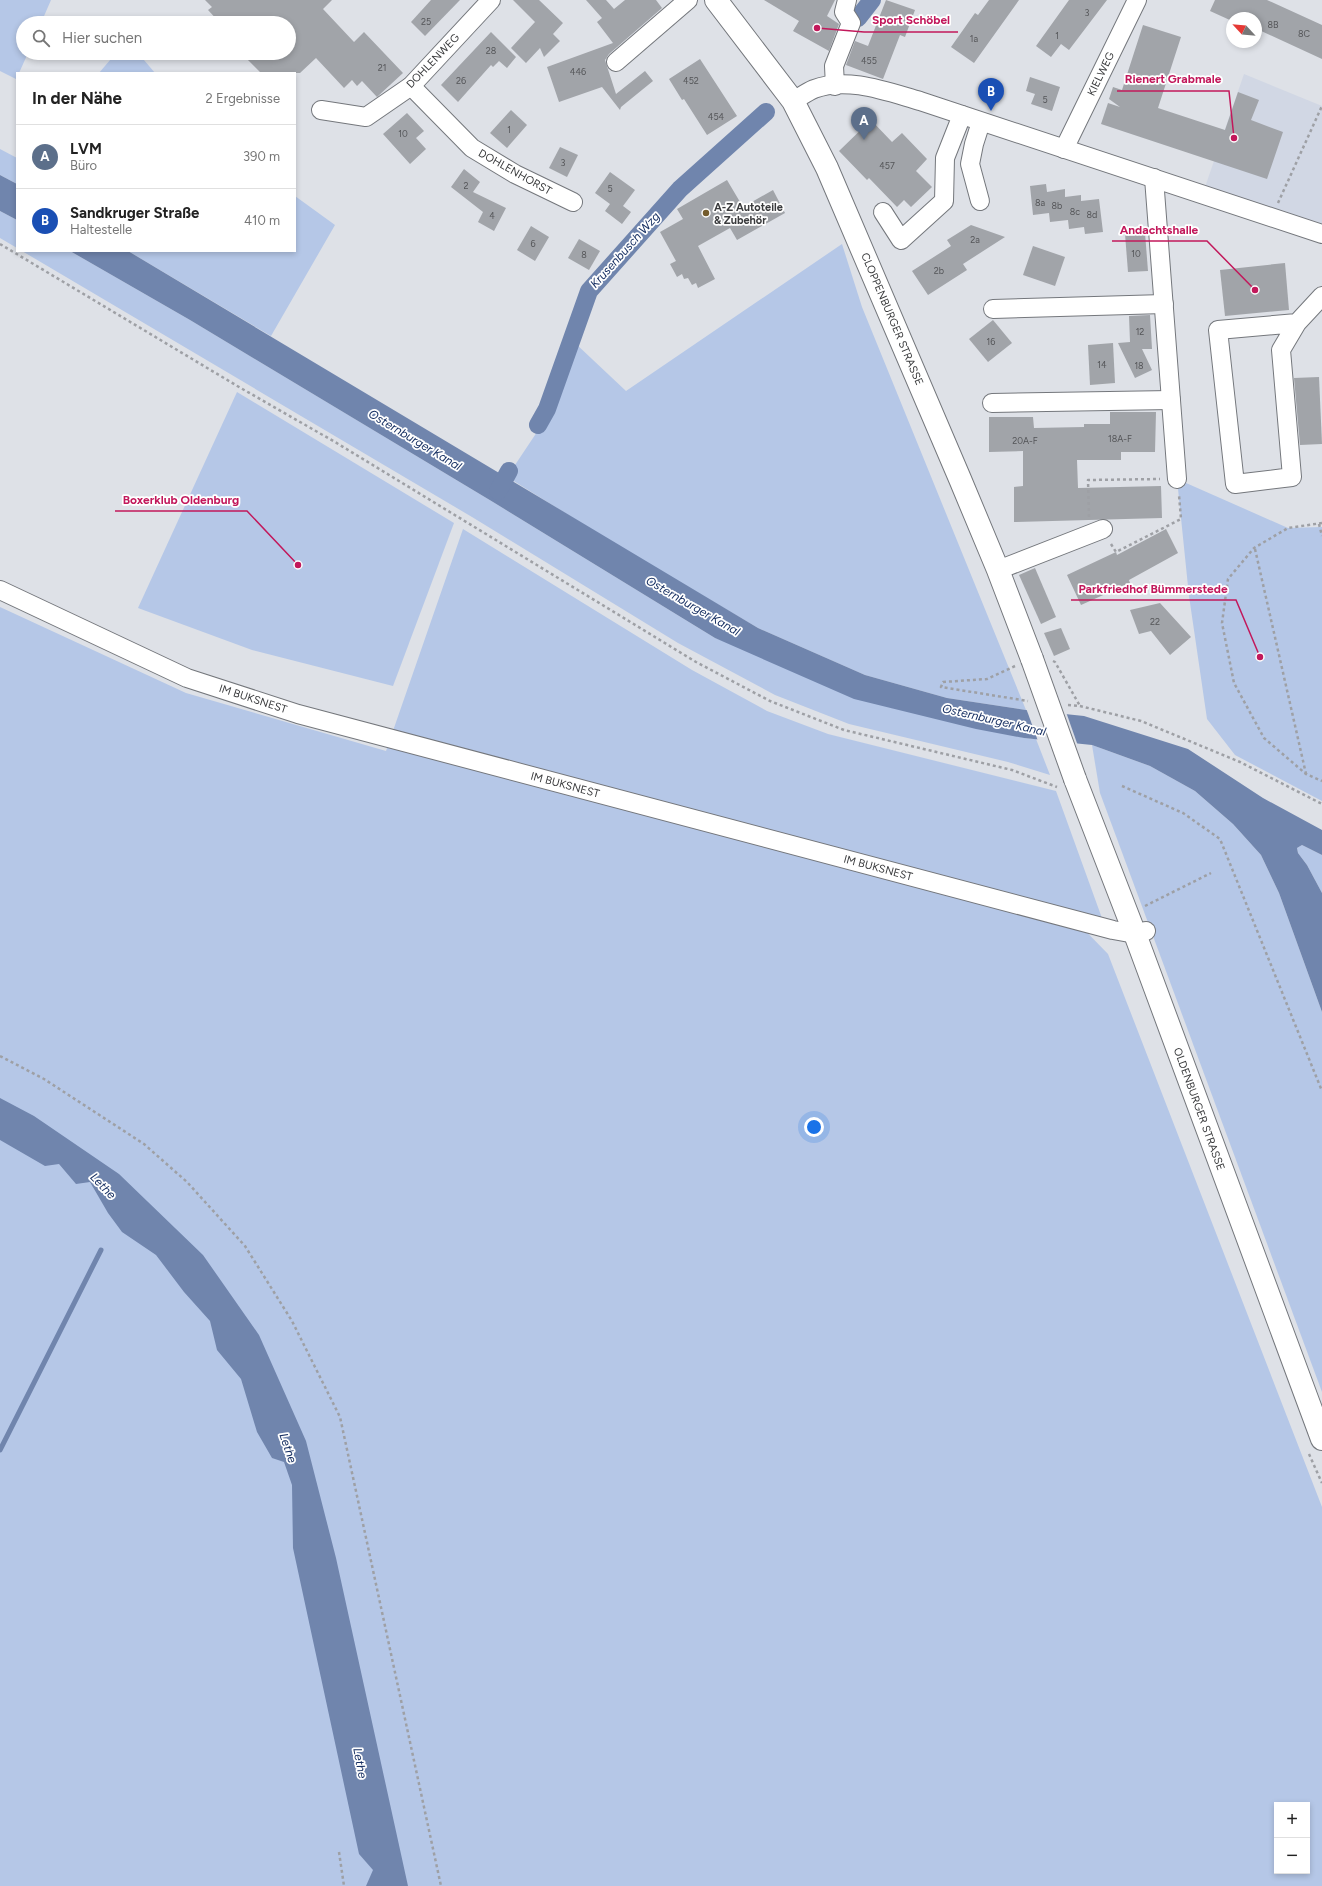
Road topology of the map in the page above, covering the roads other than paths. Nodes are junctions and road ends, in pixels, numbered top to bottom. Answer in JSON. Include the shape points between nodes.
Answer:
{"nodes":[{"id":1,"x":491,"y":0,"type":"edge"},
{"id":2,"x":688,"y":0,"type":"edge"},
{"id":3,"x":716,"y":0,"type":"edge"},
{"id":4,"x":847,"y":0,"type":"edge"},
{"id":5,"x":1137,"y":0,"type":"edge"},
{"id":6,"x":616,"y":62,"type":"dead end"},
{"id":7,"x":411,"y":86,"type":"junction"},
{"id":8,"x":835,"y":86,"type":"junction"},
{"id":9,"x":792,"y":101,"type":"junction"},
{"id":10,"x":321,"y":110,"type":"dead end"},
{"id":11,"x":962,"y":115,"type":"junction"},
{"id":12,"x":981,"y":122,"type":"junction"},
{"id":13,"x":1064,"y":149,"type":"junction"},
{"id":14,"x":1154,"y":178,"type":"junction"},
{"id":15,"x":980,"y":201,"type":"dead end"},
{"id":16,"x":573,"y":202,"type":"dead end"},
{"id":17,"x":883,"y":212,"type":"dead end"},
{"id":18,"x":1322,"y":234,"type":"edge"},
{"id":19,"x":1322,"y":296,"type":"edge"},
{"id":20,"x":1164,"y":304,"type":"junction"},
{"id":21,"x":993,"y":309,"type":"dead end"},
{"id":22,"x":1297,"y":324,"type":"junction"},
{"id":23,"x":1171,"y":400,"type":"junction"},
{"id":24,"x":992,"y":403,"type":"dead end"},
{"id":25,"x":1177,"y":479,"type":"road end"},
{"id":26,"x":1097,"y":532,"type":"road end"},
{"id":27,"x":998,"y":570,"type":"junction"},
{"id":28,"x":0,"y":590,"type":"edge"},
{"id":29,"x":1048,"y":703,"type":"joint"},
{"id":30,"x":1140,"y":932,"type":"junction"},
{"id":31,"x":1322,"y":1439,"type":"edge"}],
"edges":[{"from":1,"to":7,"type":"street","name":"DOHLENWEG"},
{"from":2,"to":6,"type":"street"},
{"from":3,"to":9,"type":"main road","name":"CLOPPENBURGER STRASSE"},
{"from":4,"to":8,"type":"street","via":[[844,12],[852,23],[834,66]]},
{"from":5,"to":13,"type":"street","name":"KIELWEG"},
{"from":7,"to":10,"type":"street","name":"DOHLENWEG","via":[[366,117]]},
{"from":7,"to":16,"type":"street","name":"DOHLENHORST","via":[[472,148],[515,174]]},
{"from":8,"to":9,"type":"street","via":[[814,89]]},
{"from":8,"to":11,"type":"street","via":[[883,90]]},
{"from":9,"to":27,"type":"main road","name":"CLOPPENBURGER STRASSE","via":[[827,168]]},
{"from":11,"to":12,"type":"street"},
{"from":11,"to":17,"type":"street","via":[[945,158],[944,201],[901,240]]},
{"from":12,"to":13,"type":"street"},
{"from":12,"to":15,"type":"street","via":[[970,164]]},
{"from":13,"to":14,"type":"street"},
{"from":14,"to":18,"type":"street"},
{"from":14,"to":20,"type":"street"},
{"from":19,"to":22,"type":"street"},
{"from":20,"to":21,"type":"street"},
{"from":20,"to":23,"type":"street"},
{"from":22,"to":22,"type":"street","via":[[1281,350],[1292,477],[1235,484],[1218,330]]},
{"from":23,"to":24,"type":"street"},
{"from":23,"to":25,"type":"street"},
{"from":26,"to":27,"type":"street"},
{"from":27,"to":29,"type":"main road","name":"CLOPPENBURGER STRASSE","bridge":true,"via":[[1023,662]]},
{"from":28,"to":30,"type":"street","name":"IM BUKSNEST","via":[[187,678],[298,714],[1113,930]]},
{"from":29,"to":30,"type":"main road","name":"OLDENBURGER STRASSE","bridge":true,"via":[[1068,784]]},
{"from":30,"to":31,"type":"main road","name":"OLDENBURGER STRASSE"}]}
